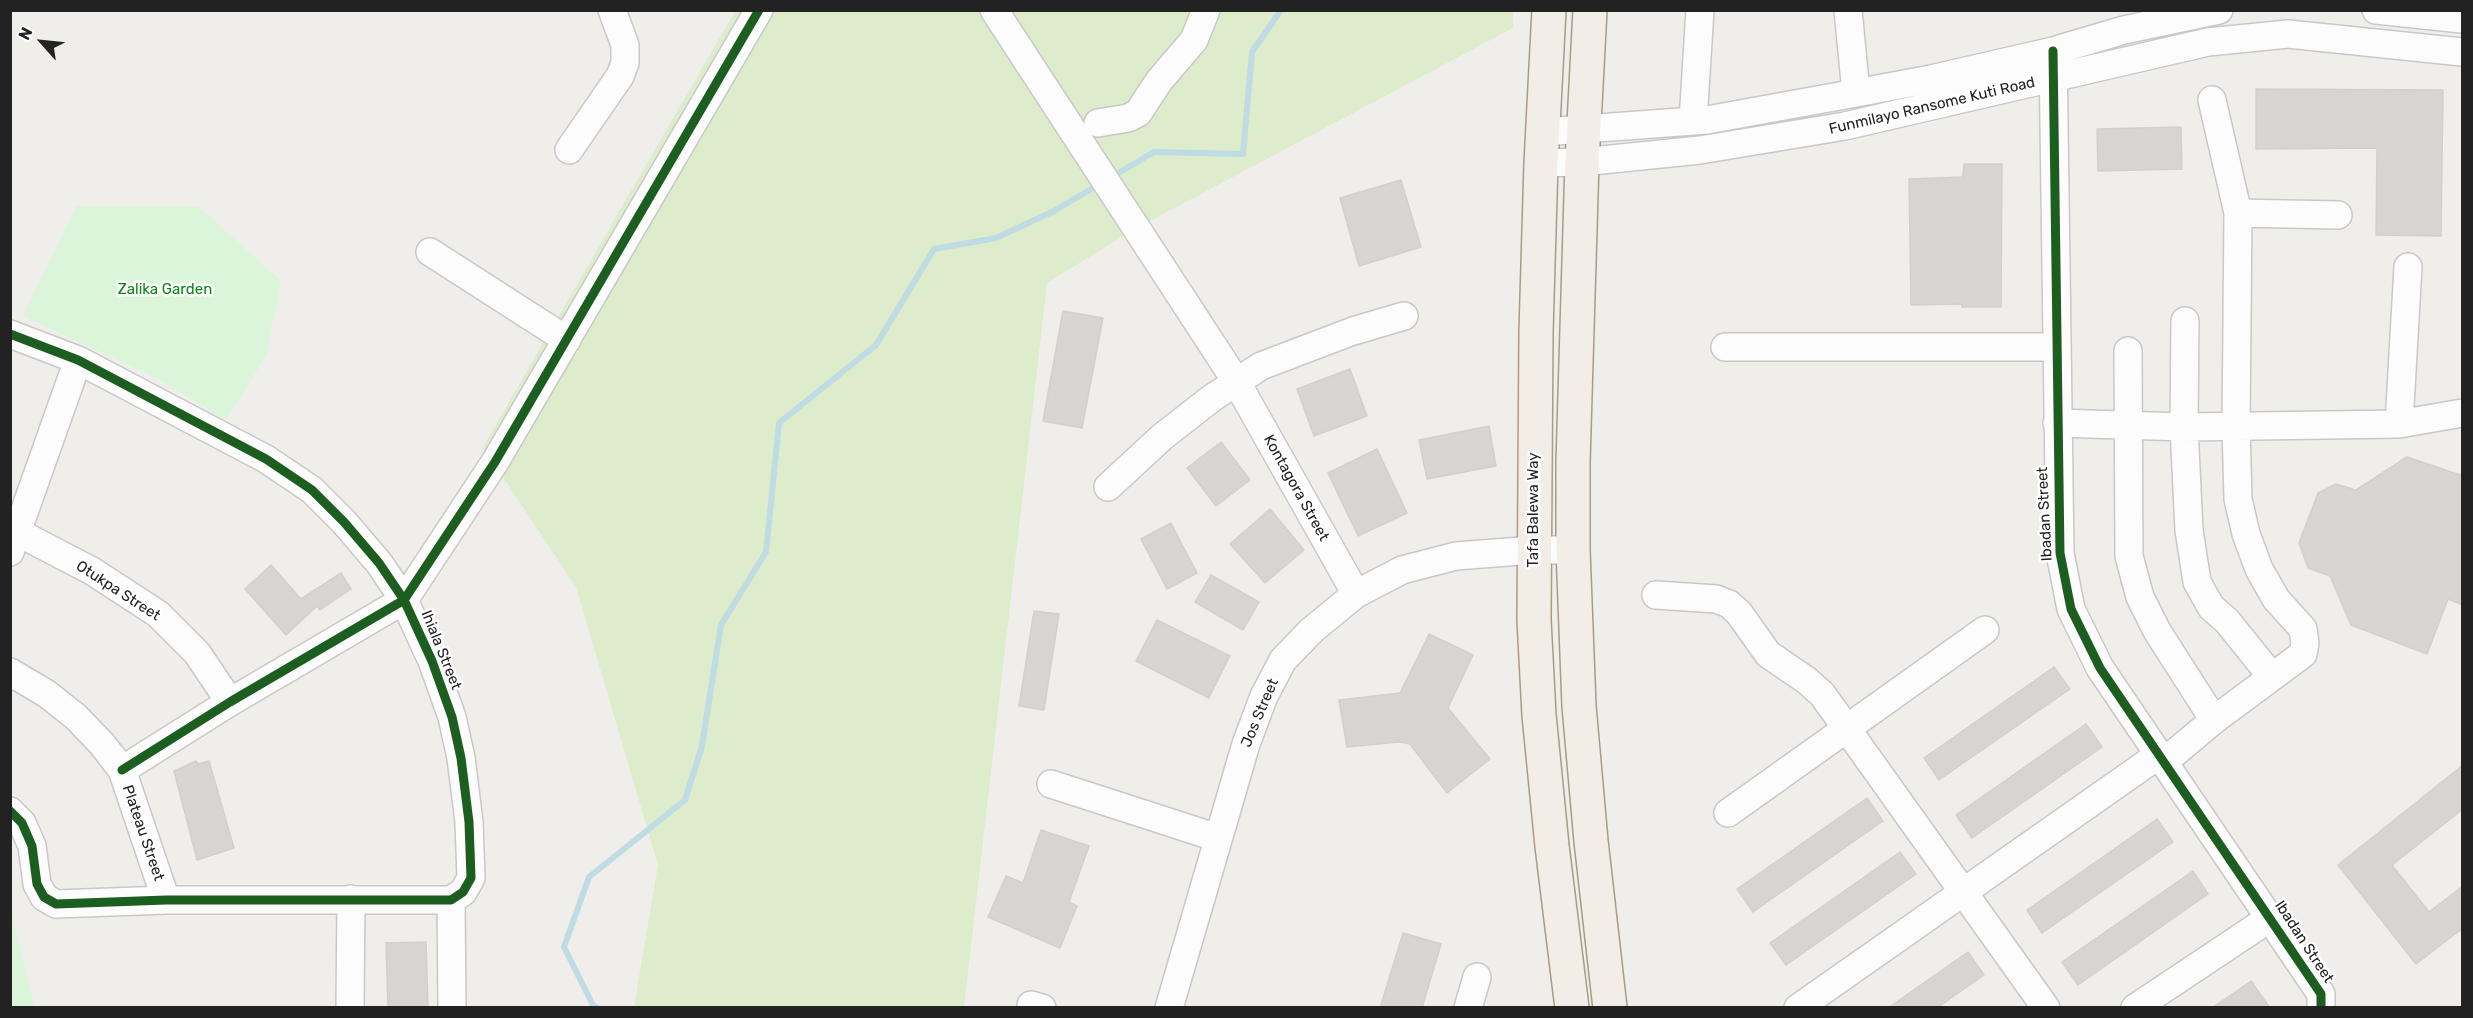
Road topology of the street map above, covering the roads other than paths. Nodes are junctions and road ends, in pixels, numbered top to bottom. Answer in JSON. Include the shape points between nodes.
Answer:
{"nodes":[{"id":1,"x":612,"y":10,"type":"edge"},
{"id":2,"x":759,"y":10,"type":"edge"},
{"id":3,"x":994,"y":10,"type":"edge"},
{"id":4,"x":1206,"y":10,"type":"edge"},
{"id":5,"x":1549,"y":10,"type":"edge"},
{"id":6,"x":1590,"y":10,"type":"edge"},
{"id":7,"x":1700,"y":10,"type":"edge"},
{"id":8,"x":1848,"y":10,"type":"edge"},
{"id":9,"x":2219,"y":10,"type":"edge"},
{"id":10,"x":2376,"y":10,"type":"edge"},
{"id":11,"x":2463,"y":20,"type":"edge"},
{"id":12,"x":2053,"y":51,"type":"junction"},
{"id":13,"x":2463,"y":52,"type":"edge"},
{"id":14,"x":2052,"y":78,"type":"junction"},
{"id":15,"x":1856,"y":93,"type":"junction"},
{"id":16,"x":2212,"y":100,"type":"dead end"},
{"id":17,"x":1693,"y":121,"type":"junction"},
{"id":18,"x":1098,"y":123,"type":"dead end"},
{"id":19,"x":1583,"y":146,"type":"junction"},
{"id":20,"x":1542,"y":148,"type":"junction"},
{"id":21,"x":569,"y":150,"type":"dead end"},
{"id":22,"x":2238,"y":213,"type":"junction"},
{"id":23,"x":2338,"y":215,"type":"dead end"},
{"id":24,"x":430,"y":252,"type":"dead end"},
{"id":25,"x":2408,"y":267,"type":"dead end"},
{"id":26,"x":1404,"y":316,"type":"dead end"},
{"id":27,"x":2185,"y":321,"type":"dead end"},
{"id":28,"x":10,"y":334,"type":"edge"},
{"id":29,"x":567,"y":340,"type":"junction"},
{"id":30,"x":1725,"y":347,"type":"dead end"},
{"id":31,"x":2056,"y":347,"type":"junction"},
{"id":32,"x":2128,"y":351,"type":"dead end"},
{"id":33,"x":78,"y":360,"type":"junction"},
{"id":34,"x":1236,"y":381,"type":"junction"},
{"id":35,"x":2463,"y":413,"type":"edge"},
{"id":36,"x":2057,"y":423,"type":"junction"},
{"id":37,"x":2399,"y":424,"type":"junction"},
{"id":38,"x":2127,"y":426,"type":"junction"},
{"id":39,"x":2184,"y":428,"type":"junction"},
{"id":40,"x":2236,"y":428,"type":"junction"},
{"id":41,"x":1108,"y":487,"type":"dead end"},
{"id":42,"x":13,"y":539,"type":"edge"},
{"id":43,"x":1534,"y":550,"type":"junction"},
{"id":44,"x":1573,"y":550,"type":"junction"},
{"id":45,"x":1356,"y":594,"type":"junction"},
{"id":46,"x":1656,"y":595,"type":"dead end"},
{"id":47,"x":404,"y":600,"type":"junction"},
{"id":48,"x":1985,"y":630,"type":"dead end"},
{"id":49,"x":10,"y":672,"type":"edge"},
{"id":50,"x":2272,"y":677,"type":"junction"},
{"id":51,"x":231,"y":702,"type":"junction"},
{"id":52,"x":2214,"y":720,"type":"junction"},
{"id":53,"x":1847,"y":728,"type":"junction"},
{"id":54,"x":2162,"y":758,"type":"junction"},
{"id":55,"x":122,"y":770,"type":"junction"},
{"id":56,"x":1051,"y":784,"type":"dead end"},
{"id":57,"x":10,"y":812,"type":"edge"},
{"id":58,"x":1728,"y":813,"type":"dead end"},
{"id":59,"x":1218,"y":838,"type":"junction"},
{"id":60,"x":1963,"y":890,"type":"junction"},
{"id":61,"x":351,"y":899,"type":"junction"},
{"id":62,"x":165,"y":900,"type":"junction"},
{"id":63,"x":451,"y":900,"type":"junction"},
{"id":64,"x":2270,"y":918,"type":"junction"},
{"id":65,"x":1477,"y":977,"type":"dead end"},
{"id":66,"x":350,"y":1008,"type":"edge"},
{"id":67,"x":452,"y":1008,"type":"edge"},
{"id":68,"x":1169,"y":1008,"type":"edge"},
{"id":69,"x":1468,"y":1008,"type":"edge"},
{"id":70,"x":1572,"y":1008,"type":"edge"},
{"id":71,"x":1610,"y":1008,"type":"edge"},
{"id":72,"x":1798,"y":1008,"type":"edge"},
{"id":73,"x":2046,"y":1008,"type":"edge"},
{"id":74,"x":2135,"y":1008,"type":"edge"},
{"id":75,"x":2322,"y":1008,"type":"edge"}],
"edges":[{"from":1,"to":21,"type":"street","via":[[625,45],[625,63]]},
{"from":2,"to":29,"type":"street"},
{"from":3,"to":34,"type":"street","name":"Kontagora Street"},
{"from":4,"to":18,"type":"street","via":[[1194,40],[1138,113]]},
{"from":5,"to":20,"type":"main road","name":"Tafa Balewa Way"},
{"from":6,"to":19,"type":"main road"},
{"from":7,"to":17,"type":"street"},
{"from":8,"to":15,"type":"street"},
{"from":9,"to":12,"type":"street","name":"Funmilayo Ransome Kuti Road","via":[[2124,30]]},
{"from":10,"to":11,"type":"street"},
{"from":12,"to":14,"type":"street","name":"Ibadan Street"},
{"from":12,"to":15,"type":"street","name":"Funmilayo Ransome Kuti Road"},
{"from":13,"to":14,"type":"street","name":"Funmilayo Ransome Kuti Road","via":[[2288,34],[2208,42]]},
{"from":14,"to":19,"type":"street","name":"Funmilayo Ransome Kuti Road","via":[[1845,126],[1700,150]]},
{"from":14,"to":31,"type":"street","name":"Ibadan Street"},
{"from":15,"to":17,"type":"street","name":"Funmilayo Ransome Kuti Road"},
{"from":16,"to":22,"type":"street"},
{"from":17,"to":19,"type":"street","name":"Funmilayo Ransome Kuti Road"},
{"from":19,"to":20,"type":"street","name":"Funmilayo Ransome Kuti Road"},
{"from":19,"to":44,"type":"main road"},
{"from":20,"to":43,"type":"main road","name":"Tafa Balewa Way"},
{"from":22,"to":23,"type":"street"},
{"from":22,"to":40,"type":"street"},
{"from":24,"to":29,"type":"street"},
{"from":25,"to":37,"type":"street"},
{"from":26,"to":34,"type":"street","via":[[1293,353]]},
{"from":27,"to":39,"type":"street"},
{"from":28,"to":33,"type":"street","name":"Ihiala Street"},
{"from":29,"to":47,"type":"street","via":[[495,462]]},
{"from":30,"to":31,"type":"street"},
{"from":31,"to":36,"type":"street","name":"Ibadan Street"},
{"from":32,"to":38,"type":"street"},
{"from":33,"to":42,"type":"street"},
{"from":33,"to":47,"type":"street","name":"Ihiala Street","via":[[266,459],[312,490],[379,563]]},
{"from":34,"to":41,"type":"street","via":[[1161,437]]},
{"from":34,"to":45,"type":"street","name":"Kontagora Street"},
{"from":35,"to":37,"type":"street"},
{"from":36,"to":38,"type":"street"},
{"from":36,"to":54,"type":"street","name":"Ibadan Street","via":[[2060,553],[2071,609],[2100,668]]},
{"from":37,"to":40,"type":"street"},
{"from":38,"to":39,"type":"street"},
{"from":38,"to":52,"type":"street","via":[[2129,556],[2140,597]]},
{"from":39,"to":40,"type":"street"},
{"from":39,"to":50,"type":"street","via":[[2189,531],[2197,582],[2211,607]]},
{"from":40,"to":50,"type":"street","via":[[2238,499],[2246,534],[2259,569],[2276,599],[2302,629],[2305,643],[2303,654]]},
{"from":42,"to":51,"type":"street","name":"Otukpa Street","via":[[92,571],[158,615],[197,653]]},
{"from":43,"to":44,"type":"street","name":"Jos Street"},
{"from":43,"to":45,"type":"street","name":"Jos Street","via":[[1456,556],[1402,570]]},
{"from":43,"to":70,"type":"main road","name":"Tafa Balewa Way","via":[[1539,715]]},
{"from":44,"to":71,"type":"main road","via":[[1579,706]]},
{"from":45,"to":59,"type":"street","name":"Jos Street","via":[[1283,660],[1246,744]]},
{"from":46,"to":53,"type":"street","via":[[1716,599],[1730,604],[1768,654],[1822,694]]},
{"from":47,"to":51,"type":"street"},
{"from":47,"to":63,"type":"street","name":"Ihiala Street","via":[[432,661],[452,717],[461,758],[471,878],[463,892]]},
{"from":48,"to":53,"type":"street"},
{"from":49,"to":55,"type":"street","name":"Plateau Street","via":[[76,717]]},
{"from":50,"to":52,"type":"street"},
{"from":51,"to":55,"type":"street"},
{"from":52,"to":54,"type":"street"},
{"from":53,"to":58,"type":"street"},
{"from":53,"to":60,"type":"street"},
{"from":54,"to":60,"type":"street"},
{"from":54,"to":64,"type":"street","name":"Ibadan Street"},
{"from":55,"to":62,"type":"street","name":"Plateau Street"},
{"from":56,"to":59,"type":"street"},
{"from":57,"to":62,"type":"street","via":[[22,823],[32,846],[37,884],[44,897],[56,904]]},
{"from":59,"to":68,"type":"street","name":"Jos Street"},
{"from":60,"to":72,"type":"street"},
{"from":60,"to":73,"type":"street"},
{"from":61,"to":62,"type":"street"},
{"from":61,"to":63,"type":"street"},
{"from":61,"to":66,"type":"street"},
{"from":63,"to":67,"type":"street"},
{"from":64,"to":74,"type":"street"},
{"from":64,"to":75,"type":"street","name":"Ibadan Street","via":[[2321,994]]},
{"from":65,"to":69,"type":"street"}]}
